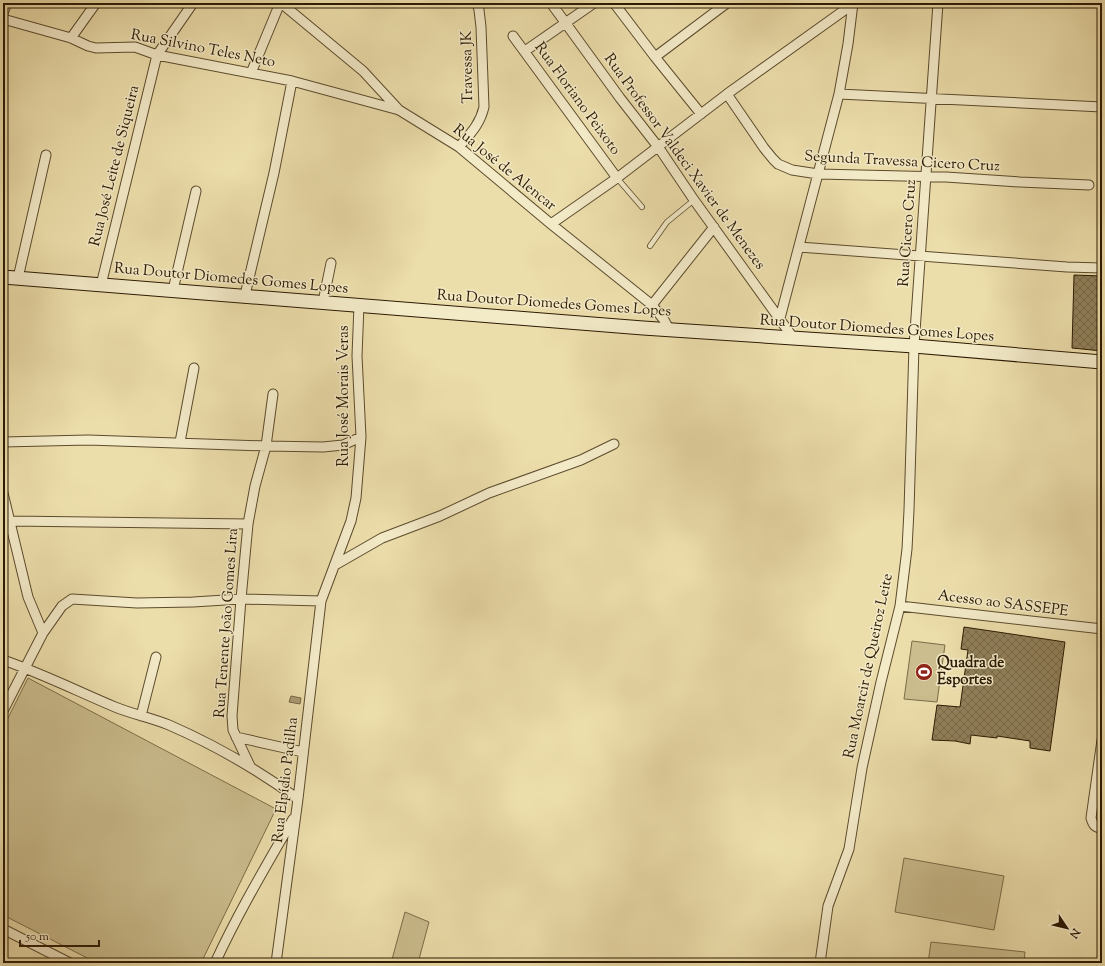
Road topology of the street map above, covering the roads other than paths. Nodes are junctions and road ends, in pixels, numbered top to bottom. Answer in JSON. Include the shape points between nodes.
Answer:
{"nodes":[{"id":1,"x":7,"y":3,"type":"edge"},
{"id":2,"x":96,"y":3,"type":"edge"},
{"id":3,"x":193,"y":3,"type":"edge"},
{"id":4,"x":281,"y":3,"type":"edge"},
{"id":5,"x":477,"y":3,"type":"edge"},
{"id":6,"x":551,"y":3,"type":"edge"},
{"id":7,"x":594,"y":3,"type":"edge"},
{"id":8,"x":614,"y":3,"type":"edge"},
{"id":9,"x":728,"y":3,"type":"edge"},
{"id":10,"x":938,"y":3,"type":"edge"},
{"id":11,"x":853,"y":4,"type":"edge"},
{"id":12,"x":3,"y":13,"type":"edge"},
{"id":13,"x":3,"y":18,"type":"edge"},
{"id":14,"x":566,"y":23,"type":"junction"},
{"id":15,"x":513,"y":36,"type":"dead end"},
{"id":16,"x":71,"y":38,"type":"junction"},
{"id":17,"x":525,"y":51,"type":"junction"},
{"id":18,"x":157,"y":54,"type":"junction"},
{"id":19,"x":655,"y":57,"type":"junction"},
{"id":20,"x":251,"y":73,"type":"junction"},
{"id":21,"x":292,"y":81,"type":"junction"},
{"id":22,"x":727,"y":94,"type":"junction"},
{"id":23,"x":839,"y":94,"type":"junction"},
{"id":24,"x":931,"y":98,"type":"junction"},
{"id":25,"x":1102,"y":106,"type":"edge"},
{"id":26,"x":399,"y":110,"type":"junction"},
{"id":27,"x":701,"y":114,"type":"junction"},
{"id":28,"x":459,"y":147,"type":"junction"},
{"id":29,"x":659,"y":148,"type":"junction"},
{"id":30,"x":46,"y":155,"type":"dead end"},
{"id":31,"x":818,"y":174,"type":"junction"},
{"id":32,"x":926,"y":177,"type":"junction"},
{"id":33,"x":617,"y":178,"type":"junction"},
{"id":34,"x":1089,"y":184,"type":"dead end"},
{"id":35,"x":196,"y":191,"type":"dead end"},
{"id":36,"x":694,"y":200,"type":"junction"},
{"id":37,"x":642,"y":207,"type":"dead end"},
{"id":38,"x":551,"y":224,"type":"junction"},
{"id":39,"x":714,"y":228,"type":"junction"},
{"id":40,"x":650,"y":246,"type":"dead end"},
{"id":41,"x":799,"y":247,"type":"junction"},
{"id":42,"x":920,"y":256,"type":"junction"},
{"id":43,"x":331,"y":263,"type":"dead end"},
{"id":44,"x":1102,"y":268,"type":"edge"},
{"id":45,"x":3,"y":277,"type":"edge"},
{"id":46,"x":18,"y":278,"type":"junction"},
{"id":47,"x":101,"y":285,"type":"junction"},
{"id":48,"x":173,"y":290,"type":"junction"},
{"id":49,"x":245,"y":295,"type":"junction"},
{"id":50,"x":323,"y":302,"type":"junction"},
{"id":51,"x":359,"y":305,"type":"junction"},
{"id":52,"x":652,"y":305,"type":"junction"},
{"id":53,"x":780,"y":318,"type":"junction"},
{"id":54,"x":669,"y":329,"type":"junction"},
{"id":55,"x":794,"y":339,"type":"junction"},
{"id":56,"x":914,"y":346,"type":"junction"},
{"id":57,"x":1102,"y":362,"type":"edge"},
{"id":58,"x":194,"y":368,"type":"dead end"},
{"id":59,"x":273,"y":394,"type":"dead end"},
{"id":60,"x":361,"y":437,"type":"junction"},
{"id":61,"x":3,"y":442,"type":"edge"},
{"id":62,"x":180,"y":442,"type":"junction"},
{"id":63,"x":614,"y":444,"type":"dead end"},
{"id":64,"x":266,"y":446,"type":"junction"},
{"id":65,"x":3,"y":493,"type":"edge"},
{"id":66,"x":10,"y":521,"type":"junction"},
{"id":67,"x":248,"y":524,"type":"junction"},
{"id":68,"x":335,"y":564,"type":"junction"},
{"id":69,"x":241,"y":599,"type":"junction"},
{"id":70,"x":321,"y":601,"type":"junction"},
{"id":71,"x":900,"y":606,"type":"junction"},
{"id":72,"x":1102,"y":629,"type":"edge"},
{"id":73,"x":43,"y":633,"type":"junction"},
{"id":74,"x":156,"y":657,"type":"dead end"},
{"id":75,"x":3,"y":660,"type":"edge"},
{"id":76,"x":25,"y":667,"type":"junction"},
{"id":77,"x":3,"y":711,"type":"edge"},
{"id":78,"x":141,"y":716,"type":"junction"},
{"id":79,"x":236,"y":737,"type":"junction"},
{"id":80,"x":1102,"y":740,"type":"edge"},
{"id":81,"x":304,"y":752,"type":"junction"},
{"id":82,"x":250,"y":766,"type":"junction"},
{"id":83,"x":298,"y":799,"type":"junction"},
{"id":84,"x":296,"y":814,"type":"junction"},
{"id":85,"x":1099,"y":828,"type":"edge"},
{"id":86,"x":3,"y":929,"type":"edge"},
{"id":87,"x":70,"y":963,"type":"edge"},
{"id":88,"x":215,"y":963,"type":"edge"},
{"id":89,"x":276,"y":963,"type":"edge"},
{"id":90,"x":820,"y":963,"type":"edge"}],
"edges":[{"from":1,"to":12,"type":"street"},
{"from":2,"to":16,"type":"street"},
{"from":3,"to":18,"type":"street"},
{"from":4,"to":20,"type":"street"},
{"from":4,"to":26,"type":"street","name":"Rua José de Alencar","via":[[363,71]]},
{"from":5,"to":28,"type":"street","name":"Travessa JK","via":[[481,27],[484,107],[482,118]]},
{"from":6,"to":14,"type":"street","name":"Rua Professor Valdeci Xavier de Menezes"},
{"from":7,"to":14,"type":"street"},
{"from":8,"to":19,"type":"street"},
{"from":9,"to":19,"type":"street"},
{"from":10,"to":24,"type":"street","name":"Rua Cicero Cruz"},
{"from":11,"to":22,"type":"street"},
{"from":11,"to":23,"type":"street"},
{"from":13,"to":16,"type":"street","name":"Rua Silvino Teles Neto"},
{"from":14,"to":17,"type":"street"},
{"from":14,"to":29,"type":"street","name":"Rua Professor Valdeci Xavier de Menezes"},
{"from":15,"to":17,"type":"street","name":"Rua Floriano Peixoto"},
{"from":16,"to":18,"type":"street","name":"Rua Silvino Teles Neto","via":[[96,48],[135,47]]},
{"from":17,"to":33,"type":"street","name":"Rua Floriano Peixoto"},
{"from":18,"to":20,"type":"street","name":"Rua Silvino Teles Neto"},
{"from":18,"to":47,"type":"street","name":"Rua José Leite de Siqueira"},
{"from":19,"to":27,"type":"street"},
{"from":20,"to":21,"type":"street","name":"Rua Silvino Teles Neto"},
{"from":21,"to":26,"type":"street","name":"Rua Silvino Teles Neto"},
{"from":21,"to":49,"type":"street","via":[[274,173]]},
{"from":22,"to":27,"type":"street"},
{"from":22,"to":31,"type":"street","name":"Segunda Travessa Cicero Cruz","via":[[772,159],[792,170]]},
{"from":23,"to":24,"type":"street"},
{"from":23,"to":31,"type":"street"},
{"from":24,"to":25,"type":"street"},
{"from":24,"to":32,"type":"street","name":"Rua Cicero Cruz"},
{"from":26,"to":28,"type":"street","name":"Rua José de Alencar"},
{"from":27,"to":29,"type":"street"},
{"from":28,"to":38,"type":"street","name":"Rua José de Alencar"},
{"from":29,"to":33,"type":"street"},
{"from":29,"to":36,"type":"street","name":"Rua Professor Valdeci Xavier de Menezes"},
{"from":30,"to":46,"type":"street"},
{"from":31,"to":32,"type":"street","name":"Segunda Travessa Cicero Cruz"},
{"from":31,"to":41,"type":"street"},
{"from":32,"to":34,"type":"street","name":"Segunda Travessa Cicero Cruz"},
{"from":32,"to":42,"type":"street","name":"Rua Cicero Cruz"},
{"from":33,"to":37,"type":"lane"},
{"from":33,"to":38,"type":"street"},
{"from":35,"to":48,"type":"street"},
{"from":36,"to":39,"type":"street","name":"Rua Professor Valdeci Xavier de Menezes"},
{"from":36,"to":40,"type":"lane","via":[[667,222]]},
{"from":38,"to":52,"type":"street","name":"Rua José de Alencar"},
{"from":39,"to":52,"type":"street"},
{"from":39,"to":53,"type":"street","name":"Rua Professor Valdeci Xavier de Menezes"},
{"from":41,"to":42,"type":"street"},
{"from":41,"to":53,"type":"street"},
{"from":42,"to":44,"type":"street"},
{"from":42,"to":56,"type":"street","name":"Rua Cicero Cruz"},
{"from":43,"to":50,"type":"street"},
{"from":45,"to":46,"type":"street","name":"Rua Doutor Diomedes Gomes Lopes"},
{"from":46,"to":47,"type":"street","name":"Rua Doutor Diomedes Gomes Lopes"},
{"from":47,"to":48,"type":"street","name":"Rua Doutor Diomedes Gomes Lopes"},
{"from":48,"to":49,"type":"street","name":"Rua Doutor Diomedes Gomes Lopes"},
{"from":49,"to":50,"type":"street","name":"Rua Doutor Diomedes Gomes Lopes"},
{"from":50,"to":51,"type":"street","name":"Rua Doutor Diomedes Gomes Lopes"},
{"from":51,"to":54,"type":"street","name":"Rua Doutor Diomedes Gomes Lopes"},
{"from":51,"to":60,"type":"street","name":"Rua José Morais Veras","via":[[357,356]]},
{"from":52,"to":54,"type":"street","name":"Rua José de Alencar"},
{"from":53,"to":55,"type":"street","name":"Rua Professor Valdeci Xavier de Menezes"},
{"from":54,"to":55,"type":"street","name":"Rua Doutor Diomedes Gomes Lopes"},
{"from":55,"to":56,"type":"street","name":"Rua Doutor Diomedes Gomes Lopes"},
{"from":56,"to":57,"type":"street","name":"Rua Doutor Diomedes Gomes Lopes"},
{"from":56,"to":71,"type":"street","name":"Rua Moarcir de Queiroz Leite","via":[[907,549]]},
{"from":58,"to":62,"type":"street"},
{"from":59,"to":64,"type":"street","name":"Rua Tenente João Gomes Lira"},
{"from":60,"to":64,"type":"street","via":[[334,446]]},
{"from":60,"to":68,"type":"street","name":"Rua José Morais Veras","via":[[356,498],[351,521]]},
{"from":61,"to":62,"type":"street"},
{"from":62,"to":64,"type":"street"},
{"from":63,"to":68,"type":"street","via":[[581,460],[489,493],[440,516],[382,538]]},
{"from":64,"to":67,"type":"street","name":"Rua Tenente João Gomes Lira"},
{"from":65,"to":66,"type":"street"},
{"from":66,"to":67,"type":"street"},
{"from":66,"to":73,"type":"street","via":[[28,597]]},
{"from":67,"to":69,"type":"street","name":"Rua Tenente João Gomes Lira"},
{"from":68,"to":70,"type":"street","name":"Rua José Morais Veras"},
{"from":69,"to":70,"type":"street"},
{"from":69,"to":73,"type":"street","via":[[137,603],[72,599],[62,606]]},
{"from":69,"to":79,"type":"street","name":"Rua Tenente João Gomes Lira","via":[[232,716]]},
{"from":70,"to":81,"type":"street","name":"Rua Elpídio Padilha"},
{"from":71,"to":72,"type":"street","name":"Acesso ao SASSEPE"},
{"from":71,"to":90,"type":"street","name":"Rua Moarcir de Queiroz Leite","via":[[862,768],[849,849],[828,906]]},
{"from":73,"to":76,"type":"street"},
{"from":74,"to":78,"type":"street"},
{"from":75,"to":76,"type":"street"},
{"from":76,"to":77,"type":"street"},
{"from":76,"to":78,"type":"street","via":[[102,702]]},
{"from":78,"to":82,"type":"street","via":[[195,737]]},
{"from":79,"to":81,"type":"street"},
{"from":79,"to":82,"type":"street","name":"Rua Tenente João Gomes Lira"},
{"from":80,"to":85,"type":"street","via":[[1092,818],[1092,823]]},
{"from":81,"to":83,"type":"street","name":"Rua Elpídio Padilha"},
{"from":82,"to":83,"type":"street","name":"Rua Tenente João Gomes Lira"},
{"from":83,"to":84,"type":"street","name":"Rua Elpídio Padilha"},
{"from":84,"to":88,"type":"street","via":[[261,874]]},
{"from":84,"to":89,"type":"street","name":"Rua Elpídio Padilha"},
{"from":86,"to":87,"type":"street"}]}
